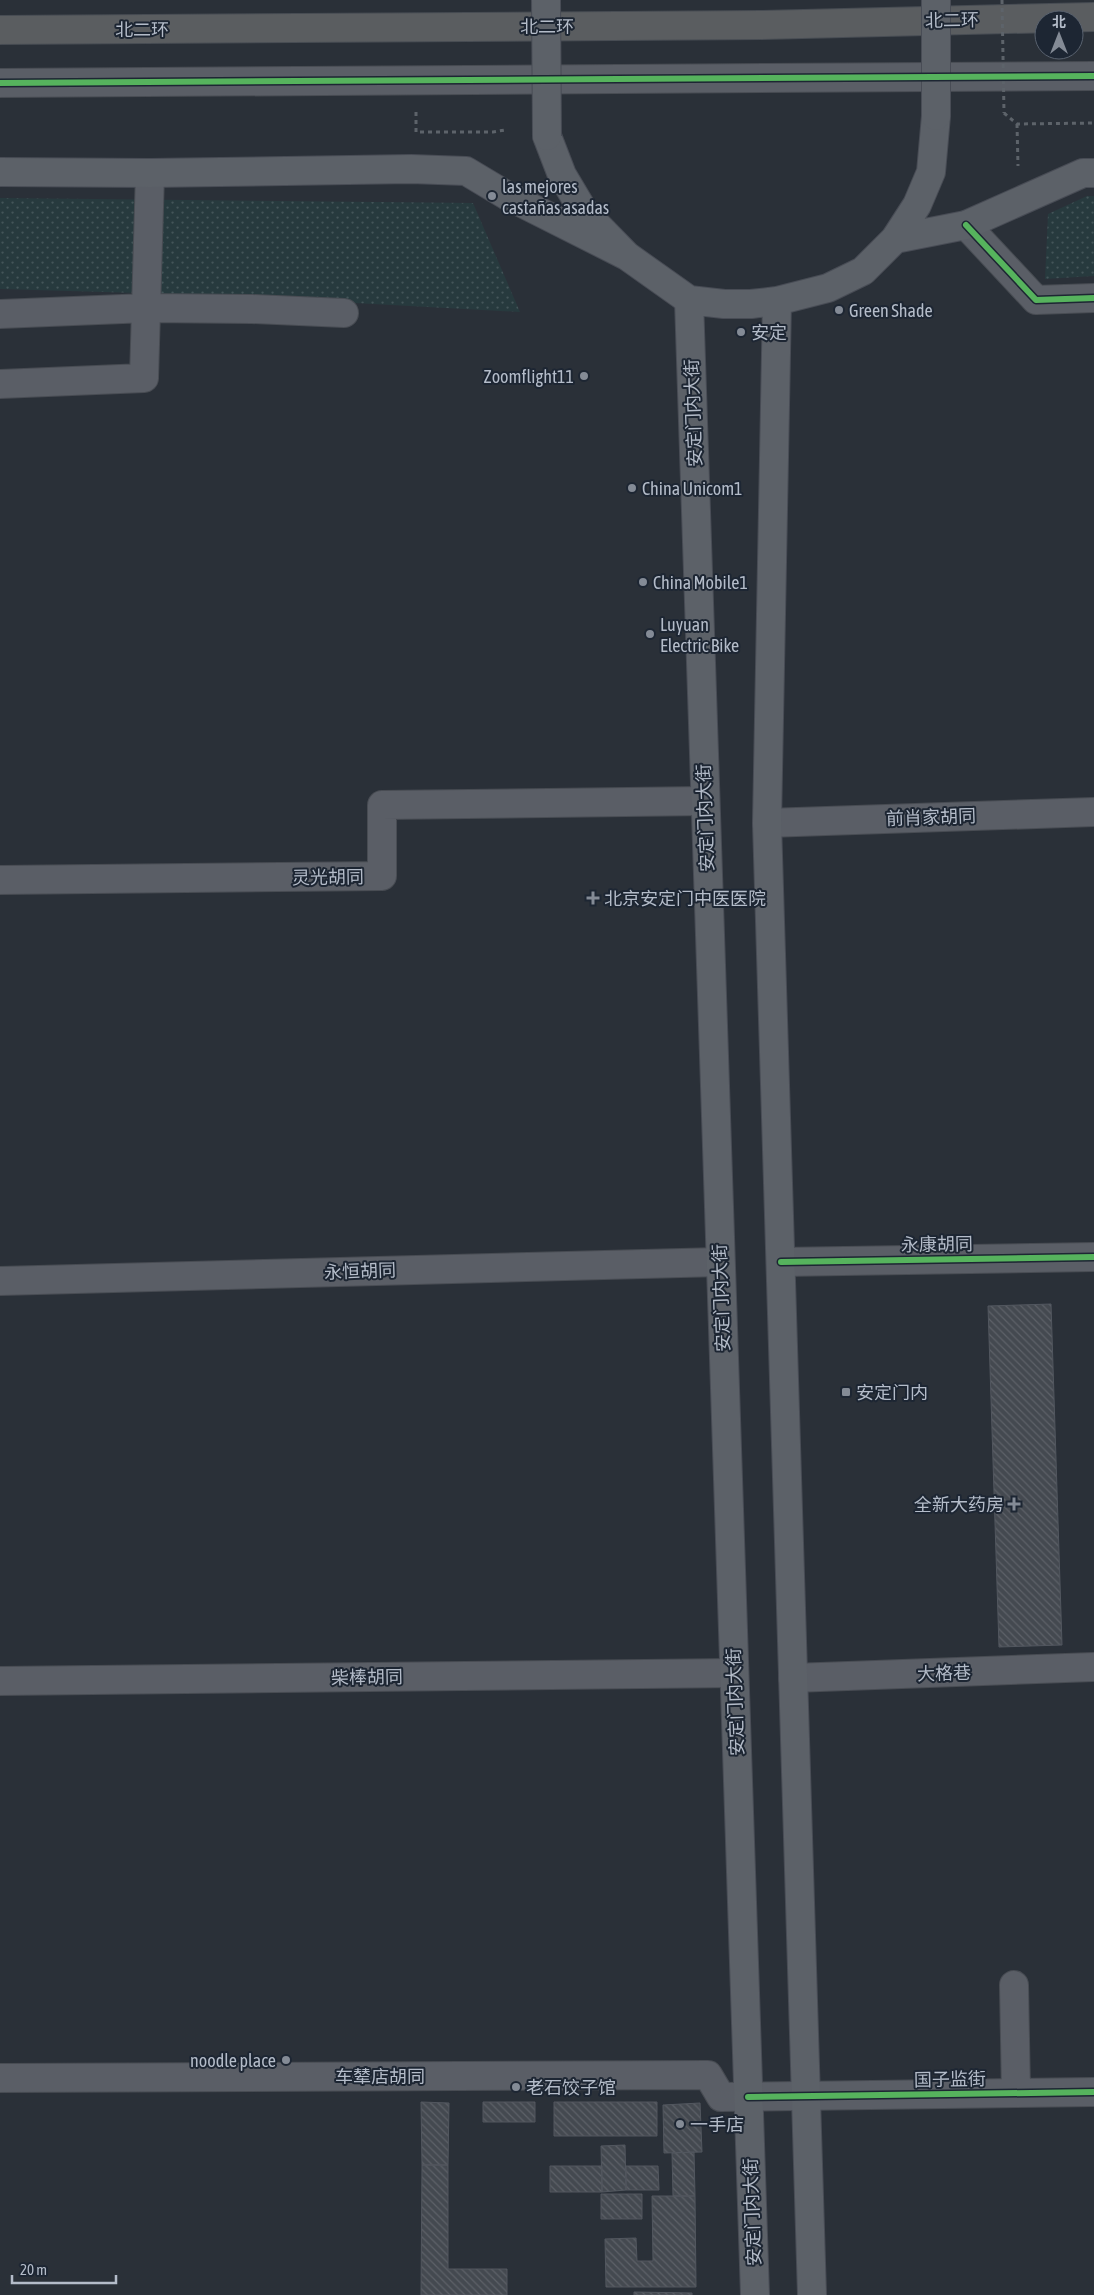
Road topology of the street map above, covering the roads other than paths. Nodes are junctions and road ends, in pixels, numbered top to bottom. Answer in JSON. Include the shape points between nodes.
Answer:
{"nodes":[{"id":1,"x":546,"y":0,"type":"edge"},
{"id":2,"x":936,"y":0,"type":"edge"},
{"id":3,"x":1094,"y":17,"type":"edge"},
{"id":4,"x":0,"y":30,"type":"edge"},
{"id":5,"x":1094,"y":76,"type":"edge"},
{"id":6,"x":0,"y":83,"type":"edge"},
{"id":7,"x":0,"y":172,"type":"edge"},
{"id":8,"x":150,"y":173,"type":"junction"},
{"id":9,"x":1094,"y":173,"type":"edge"},
{"id":10,"x":966,"y":225,"type":"junction"},
{"id":11,"x":895,"y":238,"type":"junction"},
{"id":12,"x":627,"y":256,"type":"junction"},
{"id":13,"x":1094,"y":298,"type":"edge"},
{"id":14,"x":689,"y":300,"type":"junction"},
{"id":15,"x":777,"y":301,"type":"junction"},
{"id":16,"x":147,"y":308,"type":"junction"},
{"id":17,"x":344,"y":313,"type":"dead end"},
{"id":18,"x":0,"y":314,"type":"edge"},
{"id":19,"x":0,"y":384,"type":"edge"},
{"id":20,"x":705,"y":801,"type":"junction"},
{"id":21,"x":1094,"y":812,"type":"edge"},
{"id":22,"x":767,"y":823,"type":"junction"},
{"id":23,"x":0,"y":880,"type":"edge"},
{"id":24,"x":1094,"y":1258,"type":"edge"},
{"id":25,"x":720,"y":1262,"type":"junction"},
{"id":26,"x":781,"y":1262,"type":"junction"},
{"id":27,"x":0,"y":1280,"type":"edge"},
{"id":28,"x":1094,"y":1667,"type":"edge"},
{"id":29,"x":734,"y":1673,"type":"junction"},
{"id":30,"x":793,"y":1678,"type":"junction"},
{"id":31,"x":0,"y":1681,"type":"edge"},
{"id":32,"x":1014,"y":1985,"type":"dead end"},
{"id":33,"x":0,"y":2078,"type":"edge"},
{"id":34,"x":1094,"y":2092,"type":"edge"},
{"id":35,"x":1016,"y":2093,"type":"junction"},
{"id":36,"x":806,"y":2096,"type":"junction"},
{"id":37,"x":748,"y":2097,"type":"junction"},
{"id":38,"x":755,"y":2295,"type":"edge"},
{"id":39,"x":812,"y":2295,"type":"edge"}],
"edges":[{"from":1,"to":12,"type":"main road","bridge":true,"via":[[547,136],[562,174],[584,212]]},
{"from":2,"to":11,"type":"main road","bridge":true,"via":[[936,116],[931,172],[917,204]]},
{"from":3,"to":4,"type":"highway","name":"北二环","via":[[751,25]]},
{"from":5,"to":6,"type":"street"},
{"from":7,"to":8,"type":"main road"},
{"from":8,"to":12,"type":"main road","via":[[466,171],[506,195]]},
{"from":8,"to":16,"type":"street"},
{"from":9,"to":10,"type":"main road","via":[[1083,173]]},
{"from":10,"to":11,"type":"main road"},
{"from":10,"to":13,"type":"street","via":[[1036,300]]},
{"from":11,"to":15,"type":"main road","via":[[863,271],[828,288]]},
{"from":12,"to":14,"type":"main road"},
{"from":14,"to":15,"type":"main road","via":[[724,304]]},
{"from":14,"to":20,"type":"main road","name":"安定门内大街"},
{"from":15,"to":22,"type":"main road"},
{"from":16,"to":17,"type":"street"},
{"from":16,"to":18,"type":"street"},
{"from":16,"to":19,"type":"street","via":[[144,378]]},
{"from":20,"to":23,"type":"street","name":"灵光胡同","via":[[382,805],[382,876]]},
{"from":20,"to":25,"type":"main road","name":"安定门内大街"},
{"from":21,"to":22,"type":"street","name":"前肖家胡同"},
{"from":22,"to":26,"type":"main road"},
{"from":24,"to":26,"type":"street","name":"永康胡同"},
{"from":25,"to":27,"type":"street","name":"永恒胡同"},
{"from":25,"to":29,"type":"main road","name":"安定门内大街"},
{"from":26,"to":30,"type":"main road"},
{"from":28,"to":30,"type":"street","name":"大格巷"},
{"from":29,"to":31,"type":"street","name":"柴棒胡同"},
{"from":29,"to":37,"type":"main road","name":"安定门内大街"},
{"from":30,"to":36,"type":"main road"},
{"from":32,"to":35,"type":"street"},
{"from":33,"to":37,"type":"street","name":"车辇店胡同","via":[[708,2075],[721,2097]]},
{"from":34,"to":35,"type":"street","name":"国子监街"},
{"from":35,"to":36,"type":"street","name":"国子监街"},
{"from":36,"to":37,"type":"street","name":"国子监街"},
{"from":36,"to":39,"type":"main road"},
{"from":37,"to":38,"type":"main road","name":"安定门内大街"}]}
